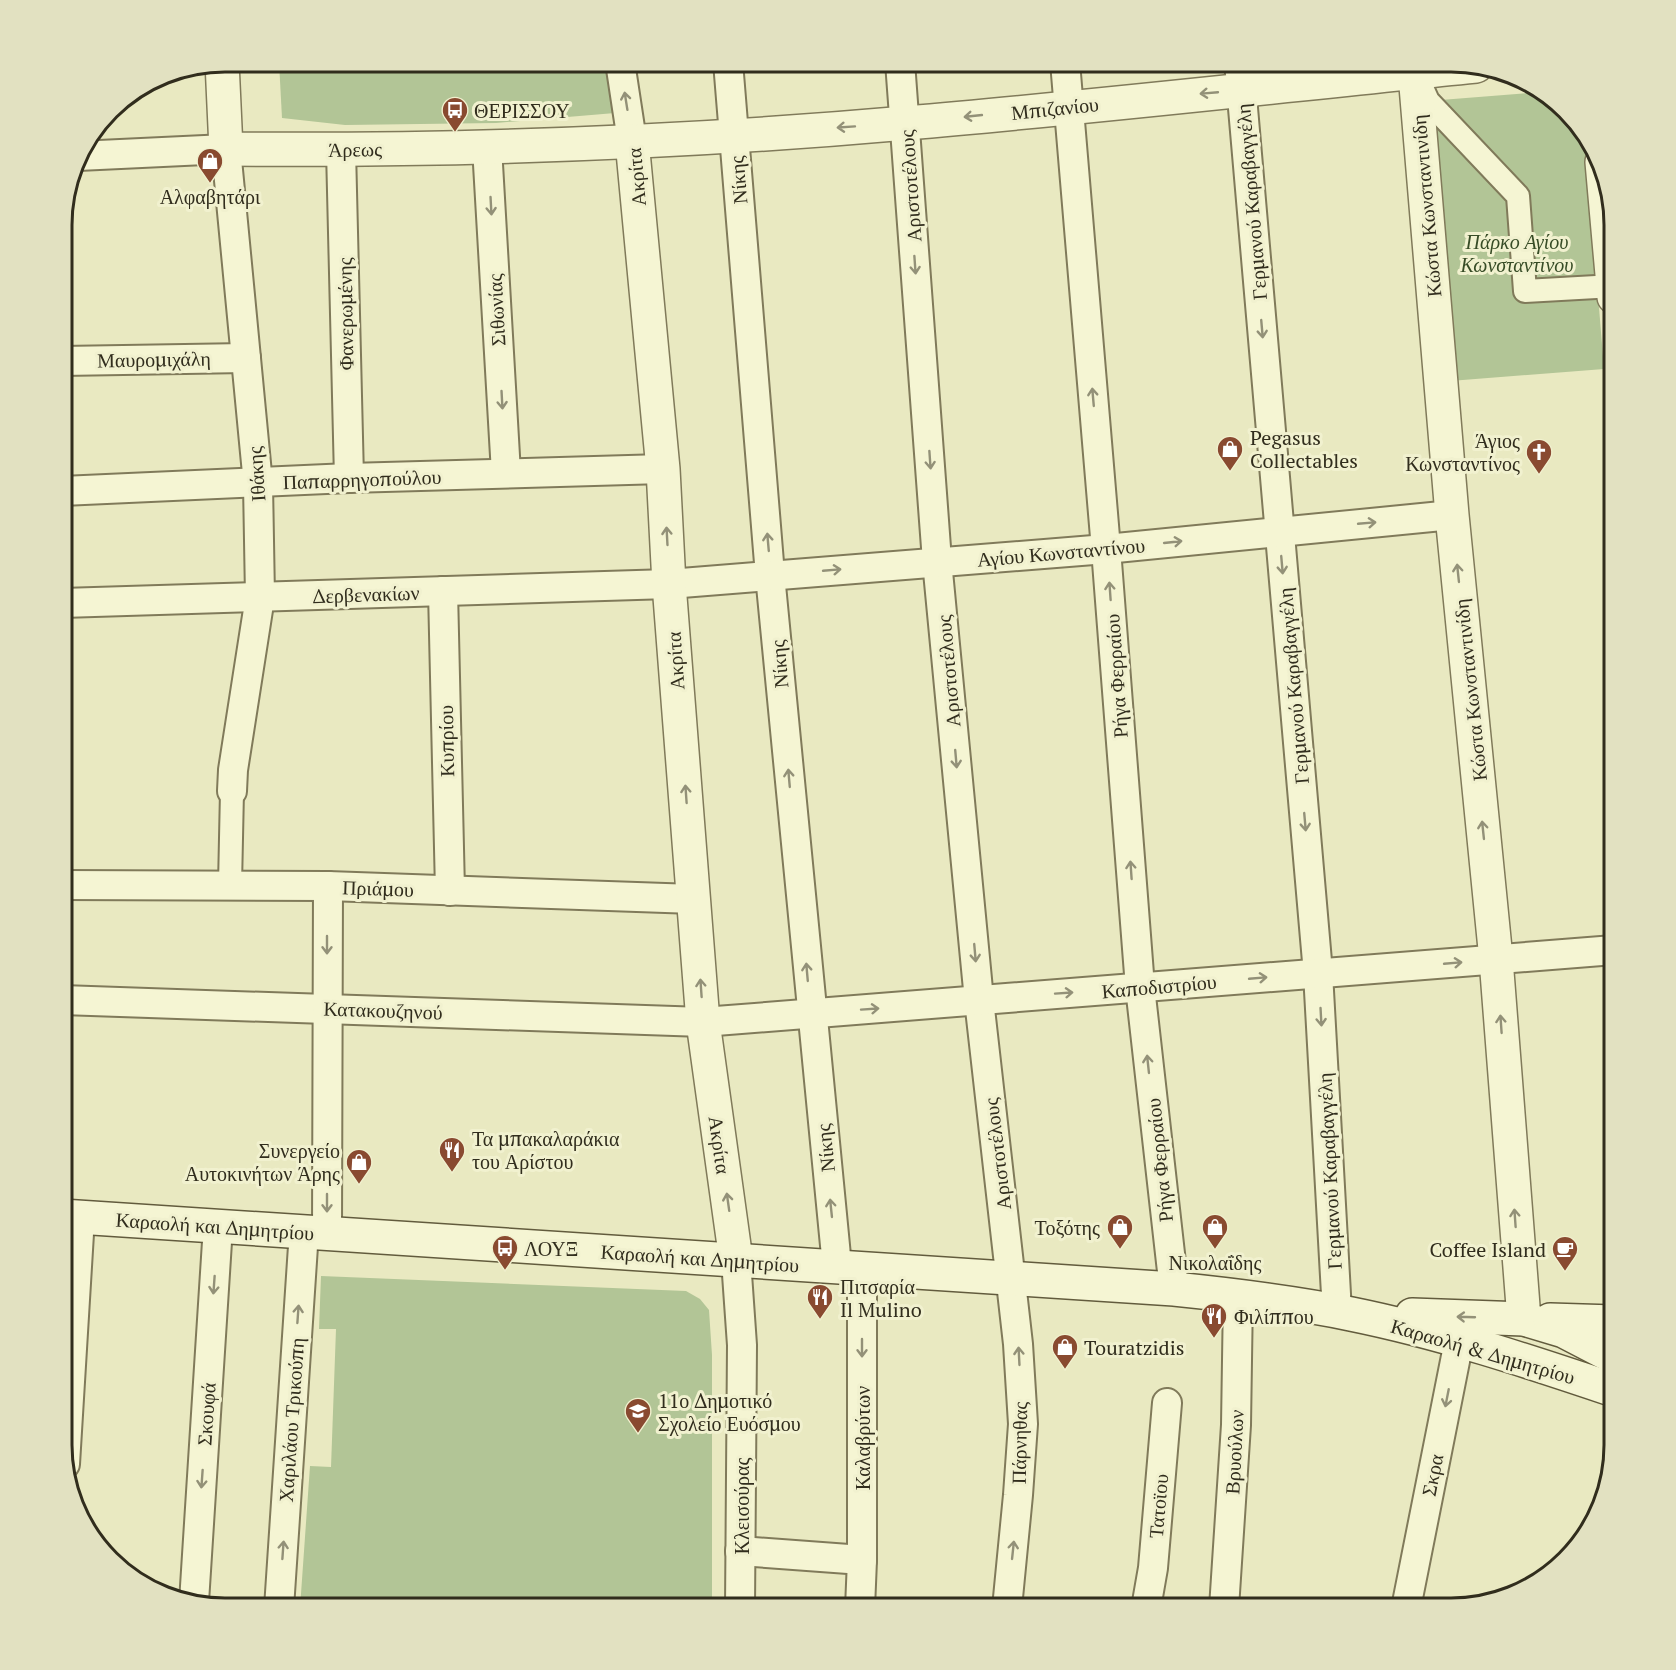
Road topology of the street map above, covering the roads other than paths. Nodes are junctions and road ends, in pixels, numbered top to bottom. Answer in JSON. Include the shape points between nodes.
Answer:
{"nodes":[{"id":1,"x":222,"y":72,"type":"edge"},
{"id":2,"x":622,"y":72,"type":"edge"},
{"id":3,"x":729,"y":72,"type":"edge"},
{"id":4,"x":901,"y":72,"type":"edge"},
{"id":5,"x":1066,"y":72,"type":"edge"},
{"id":6,"x":1318,"y":72,"type":"edge"},
{"id":7,"x":1415,"y":72,"type":"edge"},
{"id":8,"x":1417,"y":72,"type":"edge"},
{"id":9,"x":1241,"y":76,"type":"edge"},
{"id":10,"x":1068,"y":107,"type":"junction"},
{"id":11,"x":905,"y":123,"type":"junction"},
{"id":12,"x":735,"y":135,"type":"junction"},
{"id":13,"x":632,"y":141,"type":"junction"},
{"id":14,"x":487,"y":147,"type":"junction"},
{"id":15,"x":226,"y":149,"type":"junction"},
{"id":16,"x":341,"y":150,"type":"junction"},
{"id":17,"x":89,"y":155,"type":"edge"},
{"id":18,"x":1604,"y":291,"type":"edge"},
{"id":19,"x":246,"y":358,"type":"junction"},
{"id":20,"x":72,"y":361,"type":"edge"},
{"id":21,"x":663,"y":469,"type":"junction"},
{"id":22,"x":506,"y":473,"type":"junction"},
{"id":23,"x":349,"y":478,"type":"junction"},
{"id":24,"x":258,"y":484,"type":"junction"},
{"id":25,"x":72,"y":491,"type":"edge"},
{"id":26,"x":1452,"y":515,"type":"junction"},
{"id":27,"x":1279,"y":531,"type":"junction"},
{"id":28,"x":1106,"y":549,"type":"junction"},
{"id":29,"x":938,"y":561,"type":"junction"},
{"id":30,"x":770,"y":575,"type":"junction"},
{"id":31,"x":669,"y":584,"type":"junction"},
{"id":32,"x":443,"y":591,"type":"junction"},
{"id":33,"x":260,"y":597,"type":"junction"},
{"id":34,"x":72,"y":603,"type":"edge"},
{"id":35,"x":232,"y":791,"type":"joint"},
{"id":36,"x":72,"y":885,"type":"edge"},
{"id":37,"x":230,"y":885,"type":"junction"},
{"id":38,"x":328,"y":886,"type":"junction"},
{"id":39,"x":450,"y":891,"type":"junction"},
{"id":40,"x":694,"y":899,"type":"junction"},
{"id":41,"x":1604,"y":951,"type":"edge"},
{"id":42,"x":1496,"y":959,"type":"junction"},
{"id":43,"x":1318,"y":973,"type":"junction"},
{"id":44,"x":1140,"y":987,"type":"junction"},
{"id":45,"x":72,"y":1000,"type":"edge"},
{"id":46,"x":979,"y":1000,"type":"junction"},
{"id":47,"x":327,"y":1008,"type":"junction"},
{"id":48,"x":811,"y":1013,"type":"junction"},
{"id":49,"x":704,"y":1022,"type":"junction"},
{"id":50,"x":72,"y":1216,"type":"edge"},
{"id":51,"x":218,"y":1226,"type":"junction"},
{"id":52,"x":315,"y":1232,"type":"junction"},
{"id":53,"x":736,"y":1260,"type":"junction"},
{"id":54,"x":849,"y":1267,"type":"junction"},
{"id":55,"x":1011,"y":1278,"type":"junction"},
{"id":56,"x":1174,"y":1289,"type":"junction"},
{"id":57,"x":1238,"y":1296,"type":"junction"},
{"id":58,"x":1343,"y":1313,"type":"junction"},
{"id":59,"x":1524,"y":1318,"type":"junction"},
{"id":60,"x":1604,"y":1322,"type":"edge"},
{"id":61,"x":1459,"y":1341,"type":"junction"},
{"id":62,"x":1604,"y":1353,"type":"edge"},
{"id":63,"x":1519,"y":1358,"type":"junction"},
{"id":64,"x":1604,"y":1358,"type":"edge"},
{"id":65,"x":1604,"y":1387,"type":"edge"},
{"id":66,"x":1167,"y":1403,"type":"dead end"},
{"id":67,"x":740,"y":1551,"type":"junction"},
{"id":68,"x":862,"y":1560,"type":"junction"},
{"id":69,"x":194,"y":1595,"type":"edge"},
{"id":70,"x":280,"y":1598,"type":"edge"},
{"id":71,"x":740,"y":1598,"type":"edge"},
{"id":72,"x":860,"y":1598,"type":"edge"},
{"id":73,"x":1008,"y":1598,"type":"edge"},
{"id":74,"x":1148,"y":1598,"type":"edge"},
{"id":75,"x":1225,"y":1598,"type":"edge"},
{"id":76,"x":1408,"y":1598,"type":"edge"}],
"edges":[{"from":1,"to":15,"type":"street","name":"Ιθάκης"},
{"from":13,"to":2,"type":"street","name":"Ακρίτα","one_way":true},
{"from":3,"to":12,"type":"street","name":"Νίκης"},
{"from":4,"to":11,"type":"street","name":"Αριστοτέλους"},
{"from":5,"to":10,"type":"street","name":"Ρήγα Φερραίου"},
{"from":6,"to":9,"type":"street","name":"Μπιζανίου"},
{"from":7,"to":26,"type":"street","name":"Κώστα Κωνσταντινίδη"},
{"from":8,"to":18,"type":"street","via":[[1428,101],[1518,196],[1525,291]]},
{"from":9,"to":10,"type":"street","name":"Μπιζανίου","one_way":true},
{"from":9,"to":27,"type":"street","name":"Γερμανού Καραβαγγέλη","one_way":true},
{"from":10,"to":11,"type":"street","name":"Μπιζανίου","one_way":true},
{"from":28,"to":10,"type":"street","name":"Ρήγα Φερραίου","one_way":true},
{"from":11,"to":12,"type":"street","name":"Μπιζανίου","one_way":true},
{"from":11,"to":29,"type":"street","name":"Αριστοτέλους","one_way":true},
{"from":12,"to":13,"type":"street","name":"Μπιζανίου"},
{"from":30,"to":12,"type":"street","name":"Νίκης","one_way":true},
{"from":13,"to":14,"type":"street","name":"Άρεως"},
{"from":13,"to":21,"type":"street","name":"Ακρίτα"},
{"from":14,"to":16,"type":"street","name":"Άρεως"},
{"from":14,"to":22,"type":"street","name":"Σιθωνίας","one_way":true},
{"from":15,"to":16,"type":"street","name":"Άρεως"},
{"from":15,"to":17,"type":"street","name":"Άρεως"},
{"from":15,"to":19,"type":"street","name":"Ιθάκης"},
{"from":16,"to":23,"type":"street","name":"Φανερωμένης"},
{"from":19,"to":20,"type":"street","name":"Μαυρομιχάλη"},
{"from":19,"to":24,"type":"street","name":"Ιθάκης"},
{"from":21,"to":22,"type":"street","name":"Παπαρρηγοπούλου"},
{"from":31,"to":21,"type":"street","name":"Ακρίτα","one_way":true},
{"from":22,"to":23,"type":"street","name":"Παπαρρηγοπούλου"},
{"from":23,"to":24,"type":"street","name":"Παπαρρηγοπούλου"},
{"from":24,"to":25,"type":"street","name":"Παπαρρηγοπούλου"},
{"from":24,"to":33,"type":"street","name":"Ιθάκης"},
{"from":27,"to":26,"type":"street","name":"Αγίου Κωνσταντίνου","one_way":true},
{"from":42,"to":26,"type":"street","name":"Κώστα Κωνσταντινίδη","one_way":true},
{"from":28,"to":27,"type":"street","name":"Αγίου Κωνσταντίνου","one_way":true},
{"from":27,"to":43,"type":"street","name":"Γερμανού Καραβαγγέλη","one_way":true},
{"from":28,"to":29,"type":"street","name":"Αγίου Κωνσταντίνου"},
{"from":44,"to":28,"type":"street","name":"Ρήγα Φερραίου","one_way":true},
{"from":30,"to":29,"type":"street","name":"Αγίου Κωνσταντίνου","one_way":true},
{"from":29,"to":46,"type":"street","name":"Αριστοτέλους","one_way":true},
{"from":30,"to":31,"type":"street","name":"Αγίου Κωνσταντίνου"},
{"from":48,"to":30,"type":"street","name":"Νίκης","one_way":true},
{"from":31,"to":32,"type":"street","name":"Δερβενακίων"},
{"from":40,"to":31,"type":"street","name":"Ακρίτα","one_way":true},
{"from":32,"to":33,"type":"street","name":"Δερβενακίων"},
{"from":32,"to":39,"type":"street","name":"Κυπρίου"},
{"from":33,"to":34,"type":"street","name":"Δερβενακίων"},
{"from":33,"to":35,"type":"street","name":"Ιθάκης"},
{"from":35,"to":37,"type":"street","name":"Ιθάκης"},
{"from":36,"to":37,"type":"street","name":"Πριάμου"},
{"from":37,"to":38,"type":"street","name":"Πριάμου"},
{"from":38,"to":39,"type":"street","name":"Πριάμου"},
{"from":38,"to":47,"type":"street","name":"Χαριλάου Τρικούπη","one_way":true},
{"from":39,"to":40,"type":"street","name":"Πριάμου"},
{"from":49,"to":40,"type":"street","name":"Ακρίτα","one_way":true},
{"from":41,"to":42,"type":"street","name":"Καποδιστρίου"},
{"from":43,"to":42,"type":"street","name":"Καποδιστρίου","one_way":true},
{"from":59,"to":42,"type":"street","name":"Κώστα Κωνσταντινίδη","one_way":true},
{"from":44,"to":43,"type":"street","name":"Καποδιστρίου","one_way":true},
{"from":43,"to":58,"type":"street","name":"Γερμανού Καραβαγγέλη","one_way":true},
{"from":46,"to":44,"type":"street","name":"Καποδιστρίου","one_way":true},
{"from":56,"to":44,"type":"street","name":"Ρήγα Φερραίου","one_way":true},
{"from":45,"to":47,"type":"street","name":"Κατακουζηνού"},
{"from":48,"to":46,"type":"street","name":"Καποδιστρίου","one_way":true},
{"from":46,"to":55,"type":"street","name":"Αριστοτέλους"},
{"from":47,"to":49,"type":"street","name":"Κατακουζηνού"},
{"from":47,"to":52,"type":"street","name":"Χαριλάου Τρικούπη","one_way":true},
{"from":48,"to":49,"type":"street","name":"Καποδιστρίου"},
{"from":54,"to":48,"type":"street","name":"Νίκης","one_way":true},
{"from":53,"to":49,"type":"street","name":"Ακρίτα","one_way":true},
{"from":50,"to":51,"type":"street","name":"Καραολή και Δημητρίου"},
{"from":51,"to":52,"type":"street","name":"Καραολή και Δημητρίου"},
{"from":51,"to":69,"type":"street","name":"Σκουφά","one_way":true},
{"from":52,"to":53,"type":"street","name":"Καραολή και Δημητρίου"},
{"from":70,"to":52,"type":"street","name":"Χαριλάου Τρικούπη","one_way":true},
{"from":53,"to":54,"type":"street","name":"Καραολή και Δημητρίου"},
{"from":53,"to":67,"type":"street","name":"Κλεισούρας","via":[[742,1345]]},
{"from":54,"to":55,"type":"street","name":"Καραολή και Δημητρίου"},
{"from":54,"to":68,"type":"street","name":"Καλαβρύτων","one_way":true},
{"from":55,"to":56,"type":"street","name":"Καραολή και Δημητρίου"},
{"from":73,"to":55,"type":"street","name":"Πάρνηθας","one_way":true,"via":[[1023,1424]]},
{"from":56,"to":57,"type":"street","name":"Καραολή και Δημητρίου"},
{"from":57,"to":58,"type":"street","name":"Καραολή και Δημητρίου"},
{"from":57,"to":75,"type":"street","name":"Βρυούλων","via":[[1235,1436]]},
{"from":59,"to":58,"type":"street","name":"Καραολή & Δημητρίου","one_way":true},
{"from":58,"to":61,"type":"street","name":"Καραολή & Δημητρίου"},
{"from":59,"to":60,"type":"street"},
{"from":59,"to":62,"type":"street","name":"Καραολή & Δημητρίου","via":[[1564,1331]]},
{"from":61,"to":63,"type":"street","name":"Καραολή & Δημητρίου"},
{"from":61,"to":76,"type":"street","name":"Σκρα","one_way":true},
{"from":63,"to":64,"type":"street"},
{"from":63,"to":65,"type":"street","name":"Καραολή & Δημητρίου"},
{"from":66,"to":74,"type":"street","name":"Τατοϊου"},
{"from":67,"to":68,"type":"street"},
{"from":67,"to":71,"type":"street","name":"Κλεισούρας"},
{"from":68,"to":72,"type":"street","name":"Καλαβρύτων"}]}
